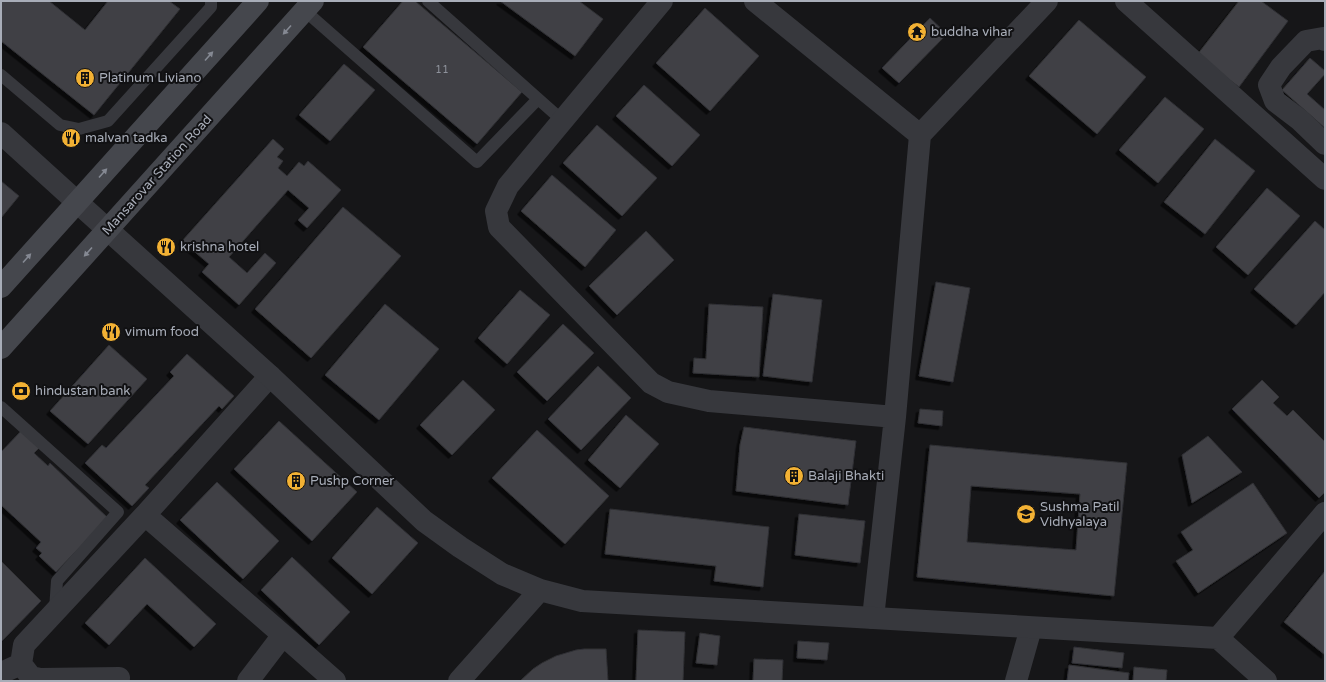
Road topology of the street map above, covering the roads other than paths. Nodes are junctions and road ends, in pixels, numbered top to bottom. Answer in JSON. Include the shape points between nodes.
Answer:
{"nodes":[{"id":1,"x":211,"y":1,"type":"edge"},
{"id":2,"x":258,"y":1,"type":"edge"},
{"id":3,"x":428,"y":1,"type":"edge"},
{"id":4,"x":662,"y":1,"type":"edge"},
{"id":5,"x":755,"y":1,"type":"edge"},
{"id":6,"x":1047,"y":1,"type":"edge"},
{"id":7,"x":1126,"y":1,"type":"edge"},
{"id":8,"x":309,"y":6,"type":"edge"},
{"id":9,"x":1325,"y":40,"type":"edge"},
{"id":10,"x":1,"y":75,"type":"edge"},
{"id":11,"x":538,"y":99,"type":"junction"},
{"id":12,"x":563,"y":121,"type":"junction"},
{"id":13,"x":1,"y":133,"type":"edge"},
{"id":14,"x":920,"y":134,"type":"junction"},
{"id":15,"x":1325,"y":144,"type":"edge"},
{"id":16,"x":1325,"y":179,"type":"edge"},
{"id":17,"x":77,"y":202,"type":"junction"},
{"id":18,"x":108,"y":230,"type":"junction"},
{"id":19,"x":1,"y":287,"type":"edge"},
{"id":20,"x":1,"y":348,"type":"edge"},
{"id":21,"x":270,"y":376,"type":"junction"},
{"id":22,"x":1,"y":407,"type":"edge"},
{"id":23,"x":894,"y":417,"type":"junction"},
{"id":24,"x":1325,"y":513,"type":"edge"},
{"id":25,"x":145,"y":515,"type":"junction"},
{"id":26,"x":540,"y":590,"type":"junction"},
{"id":27,"x":55,"y":611,"type":"junction"},
{"id":28,"x":873,"y":618,"type":"junction"},
{"id":29,"x":1031,"y":628,"type":"junction"},
{"id":30,"x":282,"y":635,"type":"junction"},
{"id":31,"x":1218,"y":638,"type":"junction"},
{"id":32,"x":21,"y":664,"type":"junction"},
{"id":33,"x":1,"y":673,"type":"edge"},
{"id":34,"x":119,"y":678,"type":"dead end"},
{"id":35,"x":248,"y":681,"type":"edge"},
{"id":36,"x":335,"y":681,"type":"edge"},
{"id":37,"x":459,"y":681,"type":"edge"},
{"id":38,"x":1016,"y":681,"type":"edge"},
{"id":39,"x":1266,"y":681,"type":"edge"}],
"edges":[{"from":1,"to":10,"type":"lane","via":[[211,7],[108,121],[79,129],[60,125]]},
{"from":17,"to":2,"type":"main road","one_way":true},
{"from":3,"to":11,"type":"lane"},
{"from":4,"to":12,"type":"street"},
{"from":5,"to":14,"type":"street"},
{"from":6,"to":14,"type":"street"},
{"from":7,"to":16,"type":"street"},
{"from":8,"to":11,"type":"lane","via":[[477,162]]},
{"from":8,"to":18,"type":"main road","name":"Mansarovar Station Road","one_way":true},
{"from":9,"to":15,"type":"street","via":[[1323,38],[1306,41],[1281,67],[1269,85],[1275,101]]},
{"from":11,"to":12,"type":"lane"},
{"from":12,"to":23,"type":"street","via":[[508,186],[496,211],[499,227],[651,383],[668,392],[709,401]]},
{"from":13,"to":17,"type":"street"},
{"from":14,"to":23,"type":"street"},
{"from":17,"to":18,"type":"street"},
{"from":19,"to":17,"type":"main road","one_way":true},
{"from":18,"to":20,"type":"main road","name":"Mansarovar Station Road","one_way":true},
{"from":18,"to":21,"type":"street"},
{"from":21,"to":25,"type":"street"},
{"from":21,"to":26,"type":"street","via":[[424,521],[502,574]]},
{"from":22,"to":27,"type":"lane","via":[[118,512],[57,581]]},
{"from":23,"to":28,"type":"street"},
{"from":24,"to":31,"type":"street"},
{"from":25,"to":27,"type":"street"},
{"from":25,"to":30,"type":"street"},
{"from":26,"to":28,"type":"street","via":[[582,601]]},
{"from":26,"to":37,"type":"street"},
{"from":27,"to":32,"type":"street","via":[[24,645]]},
{"from":28,"to":29,"type":"street"},
{"from":29,"to":31,"type":"street"},
{"from":29,"to":38,"type":"street"},
{"from":30,"to":35,"type":"street"},
{"from":30,"to":36,"type":"street"},
{"from":31,"to":39,"type":"street"},
{"from":32,"to":33,"type":"street"},
{"from":32,"to":34,"type":"street","via":[[30,677],[40,680]]}]}
